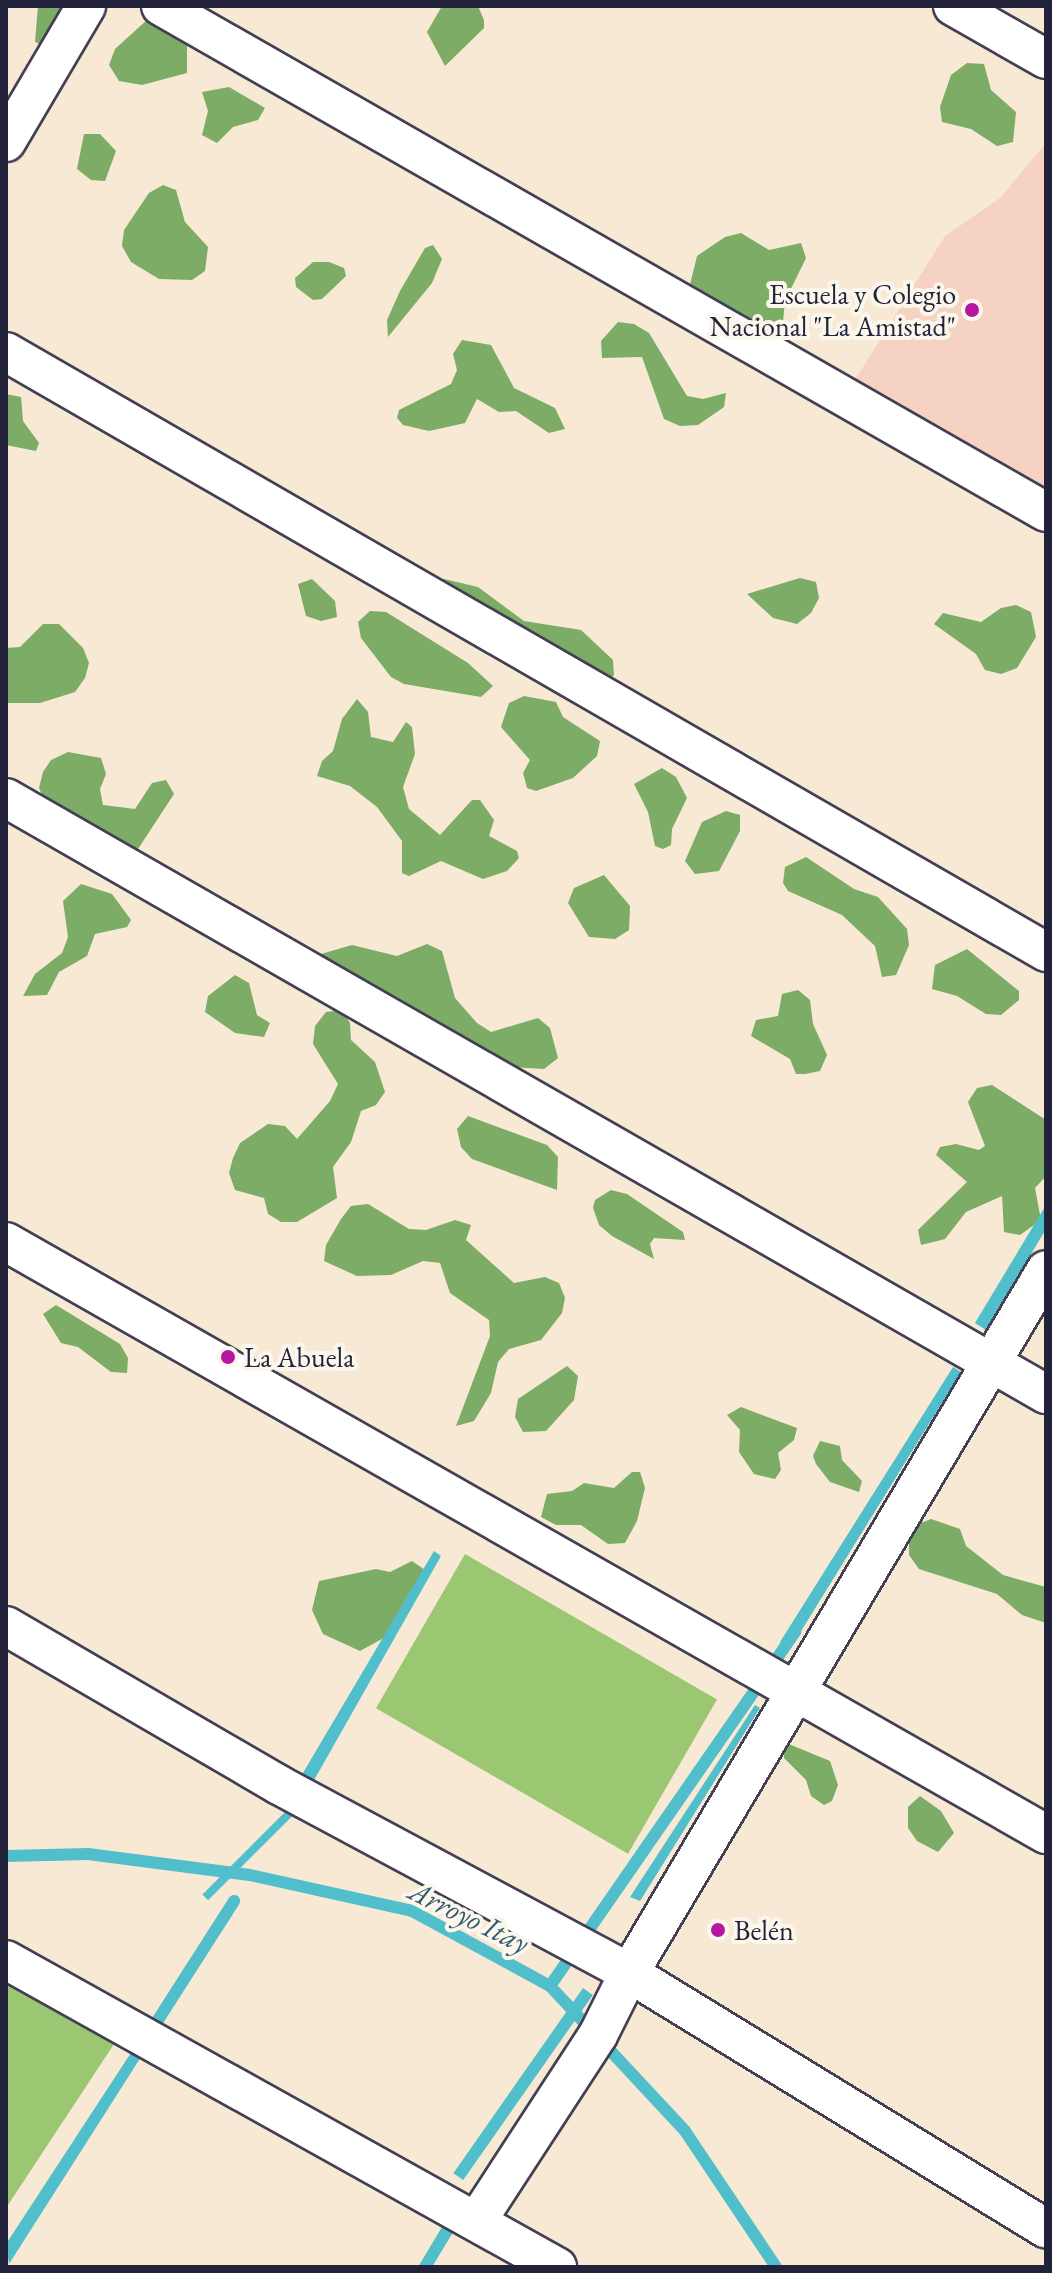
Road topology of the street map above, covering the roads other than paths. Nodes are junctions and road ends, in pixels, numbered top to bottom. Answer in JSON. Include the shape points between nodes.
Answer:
{"nodes":[{"id":1,"x":86,"y":6,"type":"edge"},
{"id":2,"x":161,"y":6,"type":"edge"},
{"id":3,"x":953,"y":6,"type":"edge"},
{"id":4,"x":1046,"y":59,"type":"edge"},
{"id":5,"x":6,"y":142,"type":"edge"},
{"id":6,"x":6,"y":352,"type":"edge"},
{"id":7,"x":1046,"y":512,"type":"edge"},
{"id":8,"x":6,"y":798,"type":"edge"},
{"id":9,"x":1046,"y":952,"type":"edge"},
{"id":10,"x":6,"y":1242,"type":"edge"},
{"id":11,"x":1046,"y":1270,"type":"edge"},
{"id":12,"x":990,"y":1362,"type":"junction"},
{"id":13,"x":1046,"y":1394,"type":"edge"},
{"id":14,"x":6,"y":1626,"type":"edge"},
{"id":15,"x":795,"y":1691,"type":"junction"},
{"id":16,"x":1046,"y":1834,"type":"edge"},
{"id":17,"x":6,"y":1960,"type":"edge"},
{"id":18,"x":629,"y":1973,"type":"junction"},
{"id":19,"x":478,"y":2219,"type":"junction"},
{"id":20,"x":1046,"y":2229,"type":"edge"},
{"id":21,"x":557,"y":2267,"type":"edge"}],
"edges":[{"from":1,"to":5,"type":"street"},
{"from":2,"to":7,"type":"street"},
{"from":3,"to":4,"type":"street"},
{"from":6,"to":9,"type":"street"},
{"from":8,"to":12,"type":"street"},
{"from":10,"to":15,"type":"street"},
{"from":11,"to":12,"type":"street"},
{"from":12,"to":13,"type":"street"},
{"from":12,"to":15,"type":"street"},
{"from":14,"to":18,"type":"street","via":[[279,1785]]},
{"from":15,"to":16,"type":"street"},
{"from":15,"to":18,"type":"street"},
{"from":17,"to":19,"type":"street"},
{"from":18,"to":19,"type":"street","via":[[598,2035]]},
{"from":18,"to":20,"type":"street"},
{"from":19,"to":21,"type":"street"}]}
